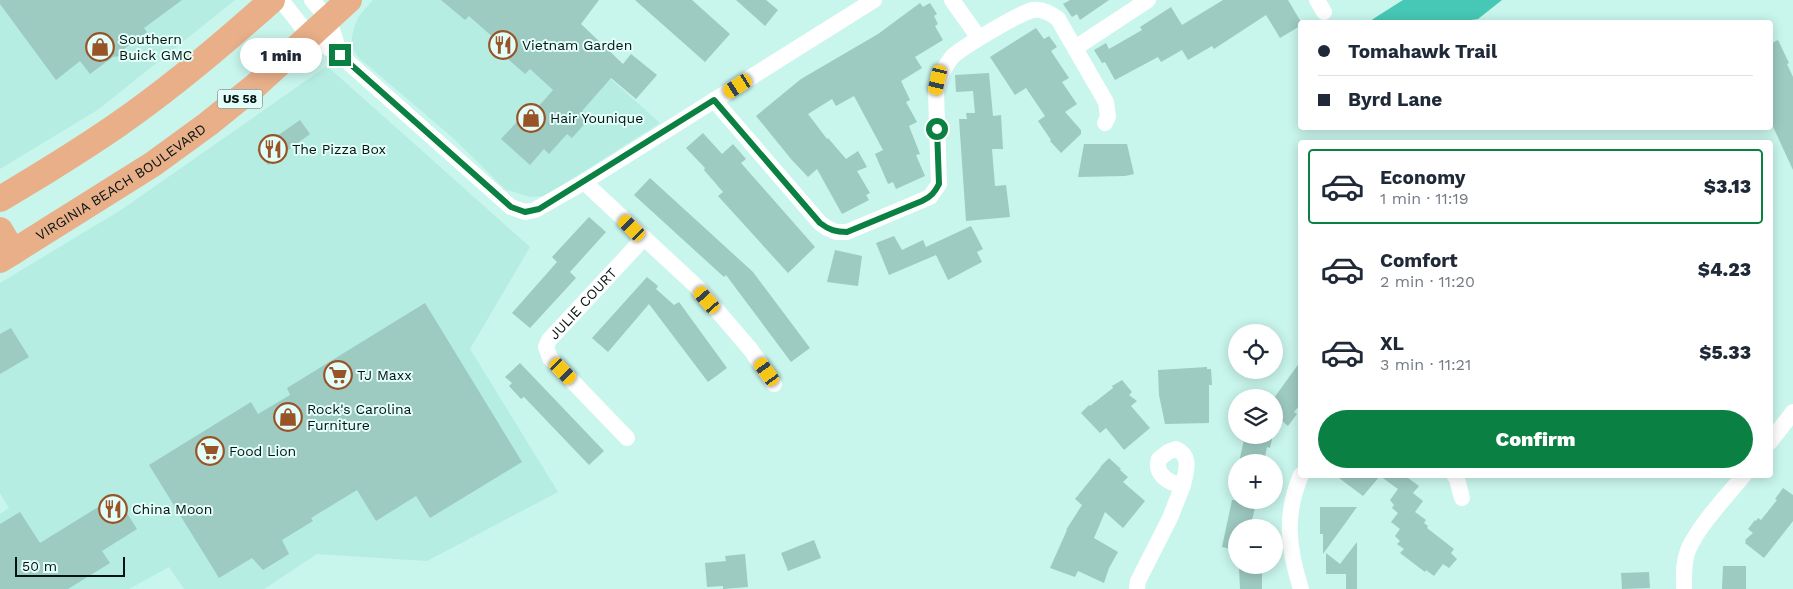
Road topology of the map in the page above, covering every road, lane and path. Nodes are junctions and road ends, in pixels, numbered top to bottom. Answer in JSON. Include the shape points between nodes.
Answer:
{"nodes":[{"id":1,"x":272,"y":0,"type":"edge"},
{"id":2,"x":281,"y":0,"type":"edge"},
{"id":3,"x":312,"y":0,"type":"edge"},
{"id":4,"x":349,"y":0,"type":"edge"},
{"id":5,"x":874,"y":0,"type":"edge"},
{"id":6,"x":952,"y":0,"type":"edge"},
{"id":7,"x":1148,"y":0,"type":"edge"},
{"id":8,"x":319,"y":29,"type":"junction"},
{"id":9,"x":979,"y":38,"type":"junction"},
{"id":10,"x":1075,"y":48,"type":"junction"},
{"id":11,"x":340,"y":55,"type":"junction"},
{"id":12,"x":714,"y":100,"type":"junction"},
{"id":13,"x":1105,"y":123,"type":"dead end"},
{"id":14,"x":584,"y":182,"type":"junction"},
{"id":15,"x":0,"y":199,"type":"edge"},
{"id":16,"x":0,"y":230,"type":"edge"},
{"id":17,"x":643,"y":239,"type":"junction"},
{"id":18,"x":6,"y":256,"type":"edge"},
{"id":19,"x":774,"y":384,"type":"dead end"},
{"id":20,"x":1793,"y":412,"type":"edge"},
{"id":21,"x":627,"y":438,"type":"dead end"},
{"id":22,"x":1773,"y":438,"type":"edge"},
{"id":23,"x":1300,"y":478,"type":"edge"},
{"id":24,"x":1455,"y":478,"type":"edge"},
{"id":25,"x":1742,"y":478,"type":"edge"},
{"id":26,"x":1183,"y":485,"type":"dead end"},
{"id":27,"x":1462,"y":498,"type":"dead end"},
{"id":28,"x":1137,"y":589,"type":"edge"},
{"id":29,"x":1301,"y":589,"type":"edge"},
{"id":30,"x":1684,"y":589,"type":"edge"}],
"edges":[{"from":1,"to":15,"type":"main road","via":[[220,47],[128,118]]},
{"from":2,"to":8,"type":"street"},
{"from":3,"to":8,"type":"street"},
{"from":4,"to":8,"type":"main road","name":"VIRGINIA BEACH BOULEVARD","number":"US 58"},
{"from":5,"to":12,"type":"street"},
{"from":6,"to":9,"type":"street"},
{"from":7,"to":10,"type":"street"},
{"from":8,"to":11,"type":"street"},
{"from":8,"to":11,"type":"street"},
{"from":8,"to":18,"type":"main road","name":"VIRGINIA BEACH BOULEVARD","number":"US 58","via":[[254,87],[153,164]]},
{"from":9,"to":10,"type":"street","via":[[1027,12],[1043,11],[1058,19]]},
{"from":9,"to":12,"type":"street","via":[[954,55],[938,80],[939,184],[936,190],[922,201],[847,232],[836,232],[820,223]]},
{"from":10,"to":13,"type":"street","via":[[1106,102],[1108,117]]},
{"from":11,"to":14,"type":"street","via":[[511,207],[525,212],[539,209]]},
{"from":12,"to":14,"type":"street"},
{"from":14,"to":17,"type":"street"},
{"from":16,"to":18,"type":"main road"},
{"from":17,"to":19,"type":"street","via":[[696,287],[751,350]]},
{"from":17,"to":21,"type":"street","name":"JULIE COURT","via":[[546,347],[550,358]]},
{"from":20,"to":22,"type":"street"},
{"from":23,"to":29,"type":"street","via":[[1294,490],[1289,527]]},
{"from":24,"to":27,"type":"street"},
{"from":25,"to":30,"type":"street","via":[[1697,534],[1688,551]]},
{"from":26,"to":28,"type":"street"}]}
